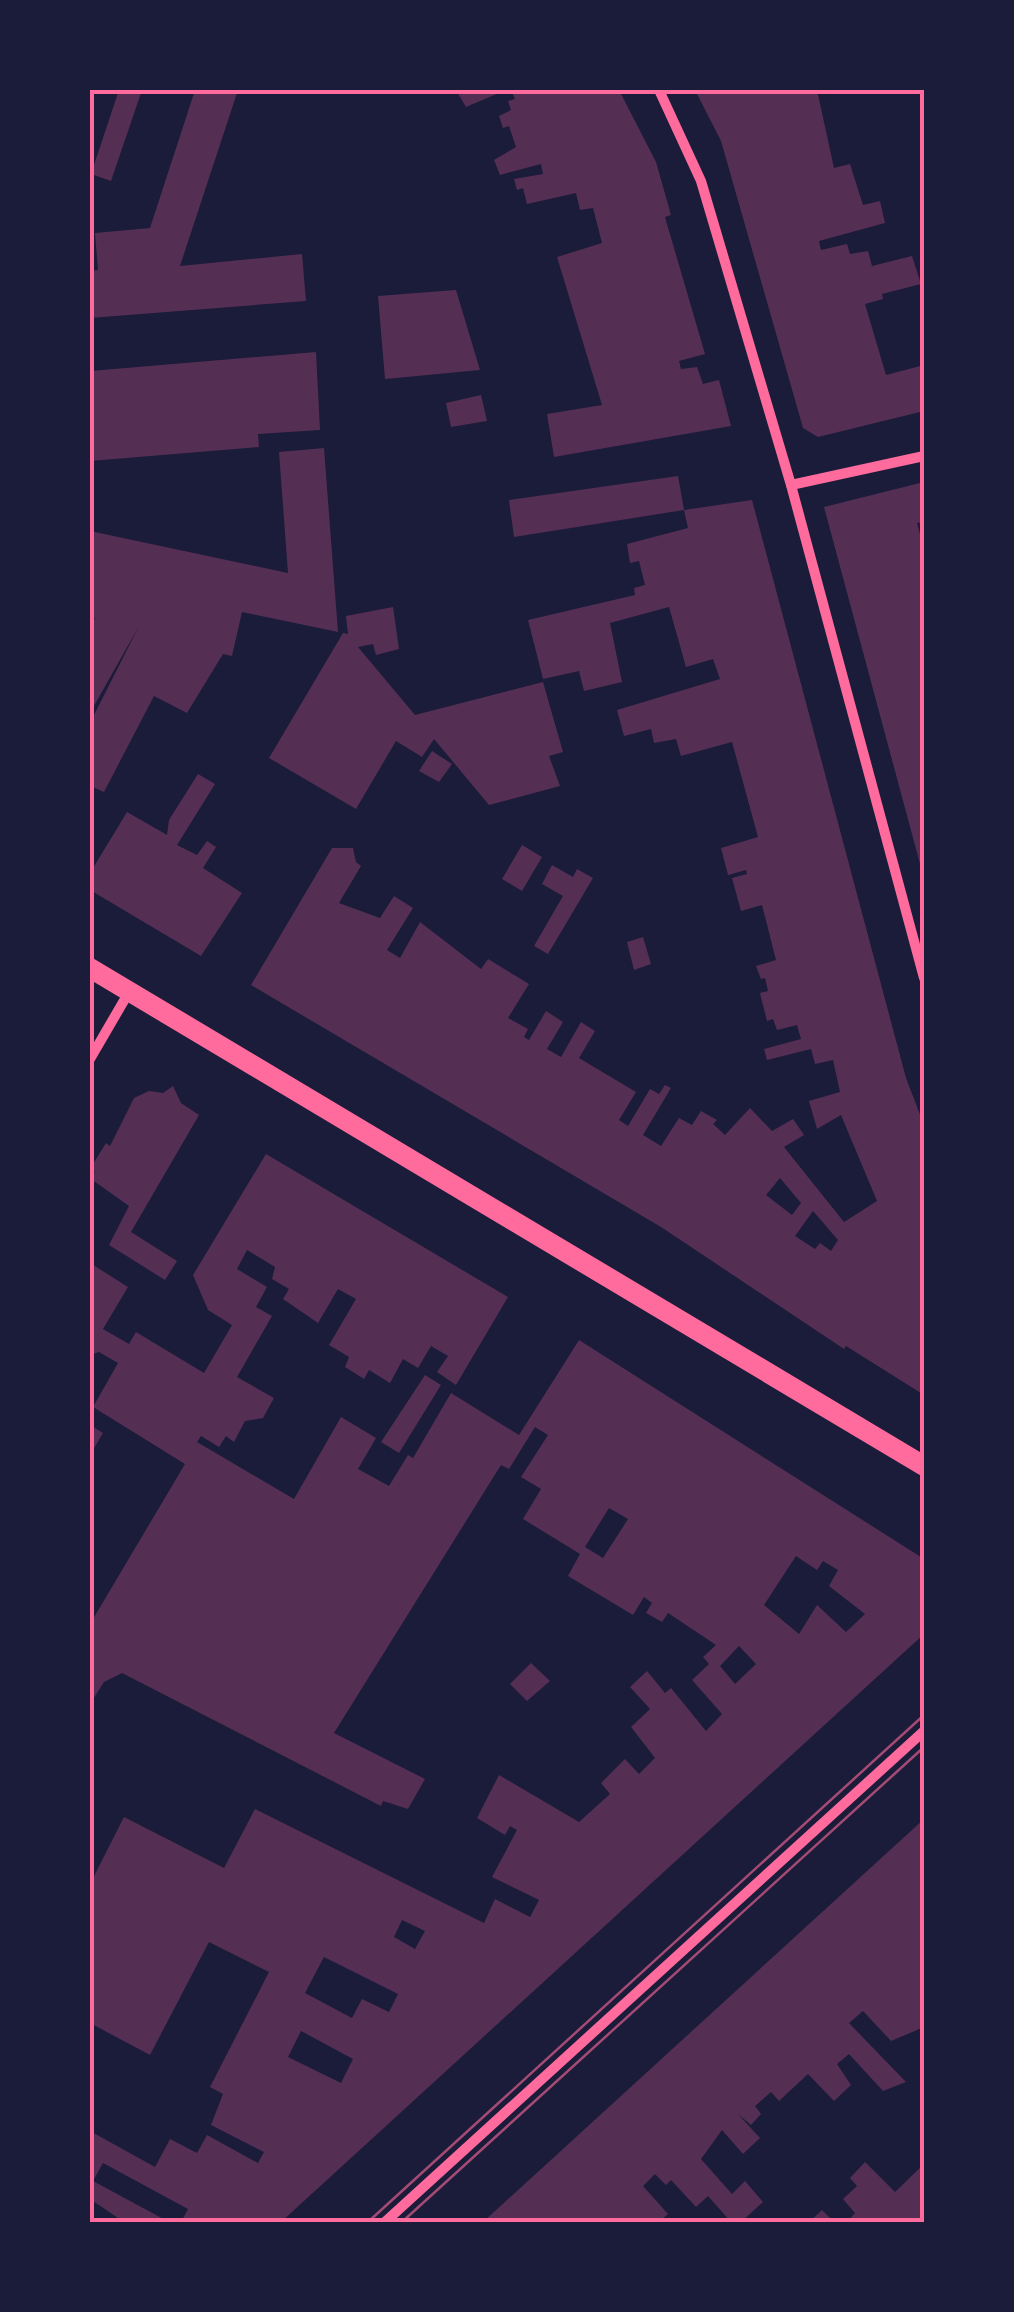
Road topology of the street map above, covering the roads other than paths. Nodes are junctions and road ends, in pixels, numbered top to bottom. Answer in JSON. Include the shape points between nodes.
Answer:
{"nodes":[{"id":1,"x":659,"y":90,"type":"edge"},
{"id":2,"x":924,"y":456,"type":"edge"},
{"id":3,"x":791,"y":484,"type":"junction"},
{"id":4,"x":90,"y":968,"type":"edge"},
{"id":5,"x":924,"y":978,"type":"edge"},
{"id":6,"x":130,"y":991,"type":"junction"},
{"id":7,"x":90,"y":1058,"type":"edge"},
{"id":8,"x":924,"y":1466,"type":"edge"},
{"id":9,"x":924,"y":1731,"type":"edge"},
{"id":10,"x":385,"y":2222,"type":"edge"}],
"edges":[{"from":1,"to":3,"type":"street","via":[[701,181]]},
{"from":2,"to":3,"type":"street"},
{"from":3,"to":5,"type":"street"},
{"from":4,"to":6,"type":"main road"},
{"from":6,"to":7,"type":"street"},
{"from":6,"to":8,"type":"main road"},
{"from":9,"to":10,"type":"street"}]}
